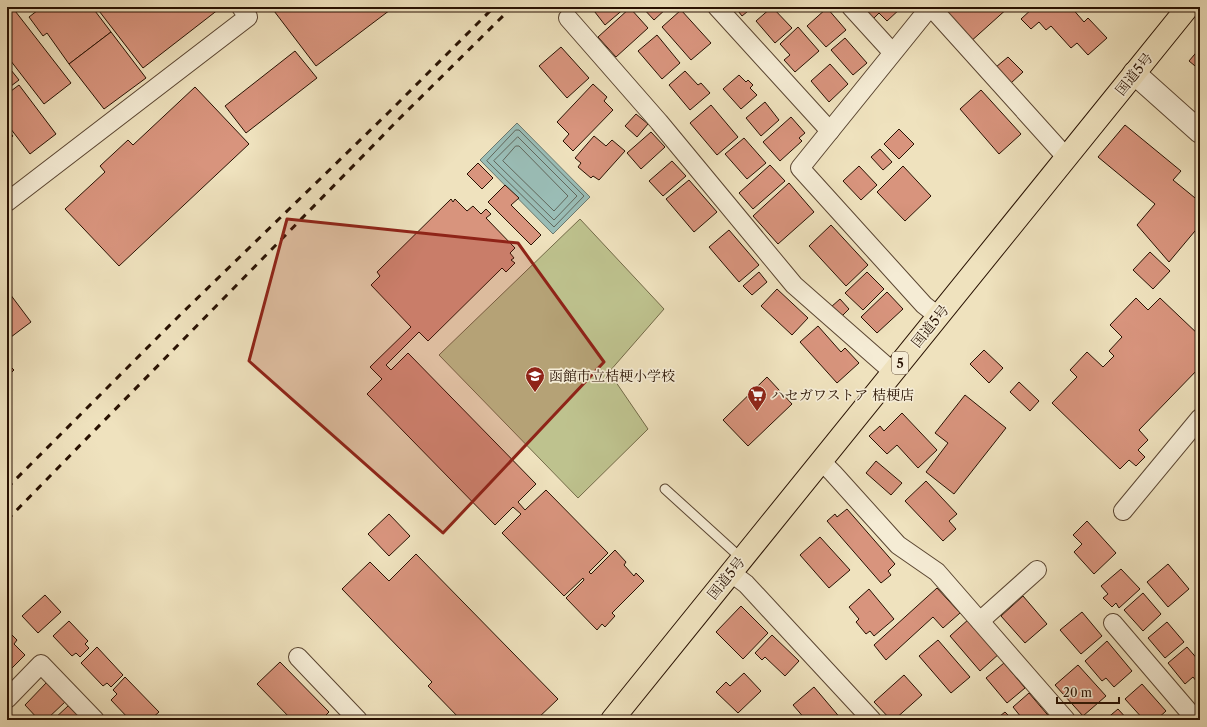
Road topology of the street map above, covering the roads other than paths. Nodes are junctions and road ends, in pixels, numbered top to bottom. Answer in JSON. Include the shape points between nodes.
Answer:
{"nodes":[{"id":1,"x":241,"y":7,"type":"edge"},
{"id":2,"x":717,"y":7,"type":"edge"},
{"id":3,"x":851,"y":7,"type":"edge"},
{"id":4,"x":930,"y":7,"type":"edge"},
{"id":5,"x":1188,"y":7,"type":"edge"},
{"id":6,"x":568,"y":18,"type":"dead end"},
{"id":7,"x":892,"y":52,"type":"junction"},
{"id":8,"x":1134,"y":73,"type":"junction"},
{"id":9,"x":830,"y":131,"type":"junction"},
{"id":10,"x":1200,"y":132,"type":"edge"},
{"id":11,"x":1066,"y":157,"type":"junction"},
{"id":12,"x":7,"y":202,"type":"edge"},
{"id":13,"x":938,"y":316,"type":"junction"},
{"id":14,"x":893,"y":372,"type":"junction"},
{"id":15,"x":1200,"y":418,"type":"edge"},
{"id":16,"x":821,"y":461,"type":"junction"},
{"id":17,"x":665,"y":489,"type":"dead end"},
{"id":18,"x":1123,"y":511,"type":"dead end"},
{"id":19,"x":736,"y":565,"type":"junction"},
{"id":20,"x":1037,"y":570,"type":"dead end"},
{"id":21,"x":980,"y":621,"type":"junction"},
{"id":22,"x":1113,"y":623,"type":"dead end"},
{"id":23,"x":298,"y":657,"type":"dead end"},
{"id":24,"x":7,"y":699,"type":"edge"},
{"id":25,"x":95,"y":720,"type":"edge"},
{"id":26,"x":358,"y":720,"type":"edge"},
{"id":27,"x":612,"y":720,"type":"edge"},
{"id":28,"x":872,"y":720,"type":"edge"},
{"id":29,"x":1066,"y":720,"type":"edge"},
{"id":30,"x":1196,"y":720,"type":"edge"}],
"edges":[{"from":1,"to":12,"type":"street","via":[[248,17]]},
{"from":2,"to":9,"type":"street"},
{"from":3,"to":7,"type":"street"},
{"from":4,"to":7,"type":"street"},
{"from":4,"to":11,"type":"street"},
{"from":5,"to":8,"type":"highway","name":"国道5号","number":"5"},
{"from":6,"to":14,"type":"street","via":[[660,122],[794,285]]},
{"from":7,"to":9,"type":"street"},
{"from":8,"to":10,"type":"street"},
{"from":8,"to":11,"type":"highway","name":"国道5号","number":"5"},
{"from":9,"to":13,"type":"street","via":[[800,168],[924,305]]},
{"from":11,"to":13,"type":"highway","name":"国道5号","number":"5"},
{"from":13,"to":14,"type":"highway","name":"国道5号","number":"5"},
{"from":14,"to":16,"type":"highway","name":"国道5号","number":"5"},
{"from":15,"to":18,"type":"street"},
{"from":16,"to":19,"type":"highway","name":"国道5号","number":"5"},
{"from":16,"to":21,"type":"street","via":[[898,545],[937,572]]},
{"from":17,"to":19,"type":"lane"},
{"from":19,"to":27,"type":"highway","name":"国道5号","number":"5"},
{"from":19,"to":28,"type":"street","via":[[746,584]]},
{"from":20,"to":21,"type":"street"},
{"from":21,"to":29,"type":"street"},
{"from":22,"to":30,"type":"street"},
{"from":23,"to":26,"type":"street"},
{"from":24,"to":25,"type":"street","via":[[41,664]]}]}
